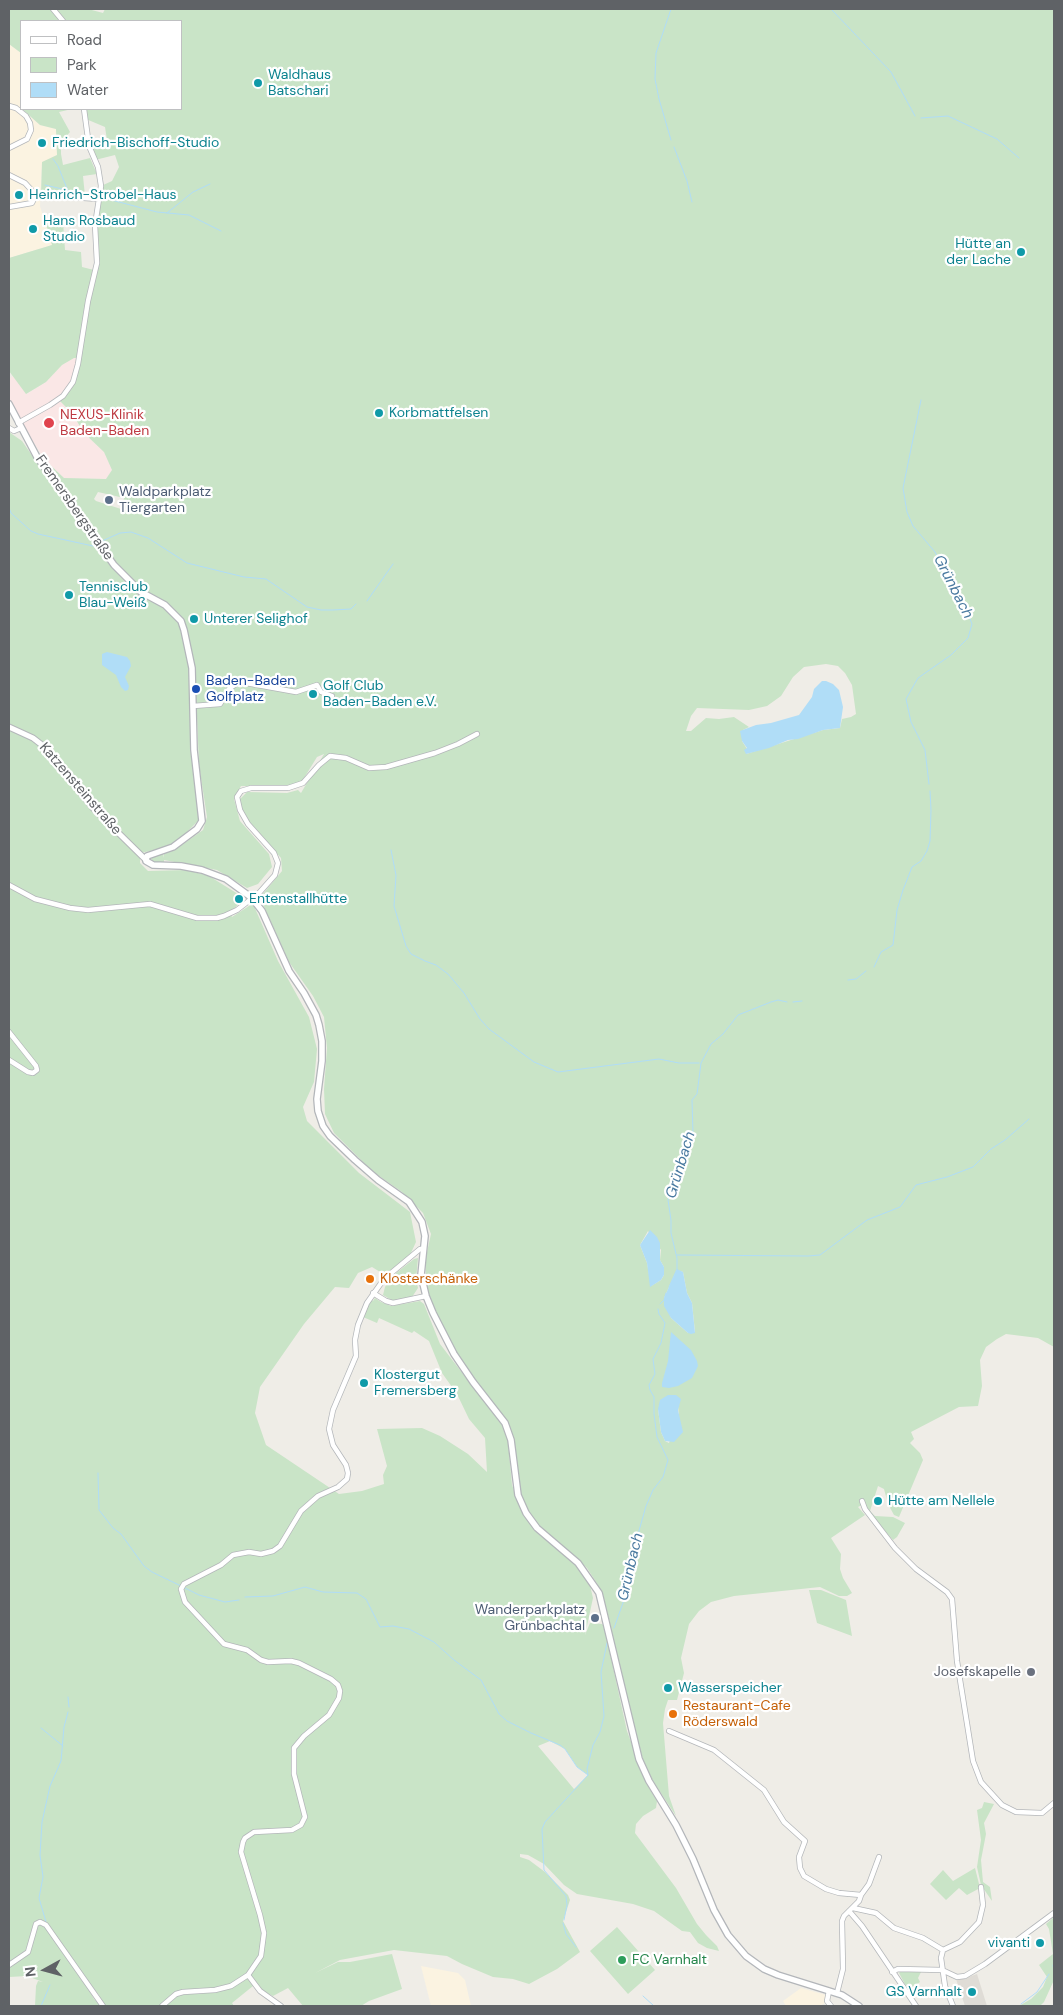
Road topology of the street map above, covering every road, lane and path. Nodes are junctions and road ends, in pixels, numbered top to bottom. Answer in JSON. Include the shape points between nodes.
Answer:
{"nodes":[{"id":1,"x":53,"y":9,"type":"edge"},
{"id":2,"x":62,"y":20,"type":"edge"},
{"id":3,"x":9,"y":106,"type":"edge"},
{"id":4,"x":84,"y":110,"type":"edge"},
{"id":5,"x":9,"y":148,"type":"edge"},
{"id":6,"x":9,"y":175,"type":"edge"},
{"id":7,"x":36,"y":195,"type":"junction"},
{"id":8,"x":99,"y":197,"type":"junction"},
{"id":9,"x":9,"y":208,"type":"edge"},
{"id":10,"x":9,"y":410,"type":"edge"},
{"id":11,"x":20,"y":425,"type":"junction"},
{"id":12,"x":9,"y":428,"type":"edge"},
{"id":13,"x":332,"y":696,"type":"dead end"},
{"id":14,"x":193,"y":706,"type":"junction"},
{"id":15,"x":9,"y":727,"type":"edge"},
{"id":16,"x":477,"y":734,"type":"dead end"},
{"id":17,"x":146,"y":859,"type":"junction"},
{"id":18,"x":9,"y":884,"type":"edge"},
{"id":19,"x":252,"y":898,"type":"junction"},
{"id":20,"x":9,"y":1032,"type":"edge"},
{"id":21,"x":9,"y":1060,"type":"edge"},
{"id":22,"x":423,"y":1249,"type":"junction"},
{"id":23,"x":373,"y":1293,"type":"junction"},
{"id":24,"x":426,"y":1296,"type":"junction"},
{"id":25,"x":862,"y":1501,"type":"dead end"},
{"id":26,"x":669,"y":1731,"type":"dead end"},
{"id":27,"x":1054,"y":1803,"type":"edge"},
{"id":28,"x":879,"y":1857,"type":"dead end"},
{"id":29,"x":981,"y":1888,"type":"dead end"},
{"id":30,"x":861,"y":1895,"type":"junction"},
{"id":31,"x":850,"y":1910,"type":"junction"},
{"id":32,"x":1054,"y":1913,"type":"edge"},
{"id":33,"x":943,"y":1950,"type":"junction"},
{"id":34,"x":9,"y":1965,"type":"edge"},
{"id":35,"x":942,"y":1970,"type":"junction"},
{"id":36,"x":892,"y":1972,"type":"junction"},
{"id":37,"x":248,"y":1975,"type":"junction"},
{"id":38,"x":829,"y":1991,"type":"junction"},
{"id":39,"x":837,"y":1993,"type":"junction"},
{"id":40,"x":103,"y":2006,"type":"edge"},
{"id":41,"x":162,"y":2006,"type":"edge"},
{"id":42,"x":281,"y":2006,"type":"edge"},
{"id":43,"x":830,"y":2006,"type":"edge"},
{"id":44,"x":859,"y":2006,"type":"edge"},
{"id":45,"x":916,"y":2006,"type":"edge"},
{"id":46,"x":953,"y":2006,"type":"edge"}],
"edges":[{"from":1,"to":2,"type":"street"},
{"from":3,"to":5,"type":"street","via":[[26,116],[31,130],[27,139]]},
{"from":4,"to":8,"type":"street","via":[[89,146],[100,177]]},
{"from":6,"to":7,"type":"street","via":[[25,183]]},
{"from":7,"to":8,"type":"street"},
{"from":7,"to":9,"type":"street","via":[[32,204]]},
{"from":8,"to":11,"type":"street","via":[[95,226],[97,263],[75,376],[59,400]]},
{"from":10,"to":11,"type":"main road","name":"Fremersbergstraße"},
{"from":11,"to":12,"type":"street","via":[[14,431]]},
{"from":11,"to":14,"type":"main road","name":"Fremersbergstraße","via":[[38,457],[116,569],[181,621],[192,668]]},
{"from":13,"to":14,"type":"street","via":[[321,692],[317,685],[296,692],[237,683],[220,704]]},
{"from":14,"to":17,"type":"main road","name":"Fremersbergstraße","via":[[202,821],[173,846]]},
{"from":15,"to":17,"type":"street","name":"Katzensteinstraße","via":[[42,745],[93,808]]},
{"from":16,"to":19,"type":"street","via":[[435,753],[386,767],[369,768],[340,756],[330,756],[304,783],[288,788],[242,791],[238,797],[240,810],[274,853],[278,863],[275,874]]},
{"from":17,"to":19,"type":"main road","via":[[153,865],[202,870],[226,879]]},
{"from":18,"to":19,"type":"street","via":[[35,899],[70,908],[88,910],[150,904],[197,918],[224,916]]},
{"from":19,"to":22,"type":"main road","via":[[262,911],[289,971],[316,1015],[322,1041],[317,1099],[323,1126],[355,1160],[409,1202],[422,1222]]},
{"from":20,"to":21,"type":"street","via":[[37,1070],[28,1072]]},
{"from":22,"to":23,"type":"street","via":[[384,1279]]},
{"from":22,"to":24,"type":"main road","via":[[421,1275]]},
{"from":23,"to":24,"type":"street","via":[[393,1303]]},
{"from":23,"to":37,"type":"street","via":[[358,1325],[356,1356],[333,1410],[329,1429],[333,1445],[346,1465],[346,1479],[301,1511],[280,1546],[273,1551],[233,1555],[184,1584],[181,1589],[185,1602],[224,1644],[247,1650],[268,1662],[299,1663],[331,1679],[340,1691],[329,1715],[294,1748],[294,1774],[305,1817],[302,1825],[292,1830],[254,1832],[242,1842],[241,1852],[264,1933],[261,1956]]},
{"from":24,"to":38,"type":"main road","via":[[454,1354],[505,1423],[511,1440],[518,1495],[526,1513],[537,1528],[578,1563],[599,1593],[639,1759],[693,1859],[719,1921],[737,1946],[756,1964],[774,1974]]},
{"from":25,"to":27,"type":"street","via":[[884,1536],[952,1599],[957,1660],[973,1761],[981,1782],[1002,1805],[1016,1812],[1042,1813]]},
{"from":26,"to":30,"type":"street","via":[[714,1750],[764,1790],[784,1822],[805,1841],[799,1857],[804,1876],[826,1889]]},
{"from":28,"to":30,"type":"street","via":[[869,1884]]},
{"from":29,"to":33,"type":"street","via":[[983,1906],[979,1922],[960,1942]]},
{"from":30,"to":31,"type":"street"},
{"from":31,"to":33,"type":"street","via":[[876,1913],[894,1928],[923,1938]]},
{"from":31,"to":36,"type":"street"},
{"from":31,"to":39,"type":"street","via":[[842,1921],[842,1969]]},
{"from":32,"to":35,"type":"street","via":[[965,1976],[957,1977]]},
{"from":33,"to":35,"type":"street"},
{"from":34,"to":40,"type":"street","via":[[28,1952],[36,1924],[40,1922],[47,1926]]},
{"from":35,"to":36,"type":"street","via":[[898,1969]]},
{"from":35,"to":46,"type":"street"},
{"from":36,"to":45,"type":"street"},
{"from":37,"to":41,"type":"street","via":[[231,1986],[176,1994]]},
{"from":37,"to":42,"type":"street","via":[[260,1991]]},
{"from":38,"to":39,"type":"main road"},
{"from":38,"to":43,"type":"street","via":[[827,2001]]},
{"from":39,"to":44,"type":"main road"}]}
